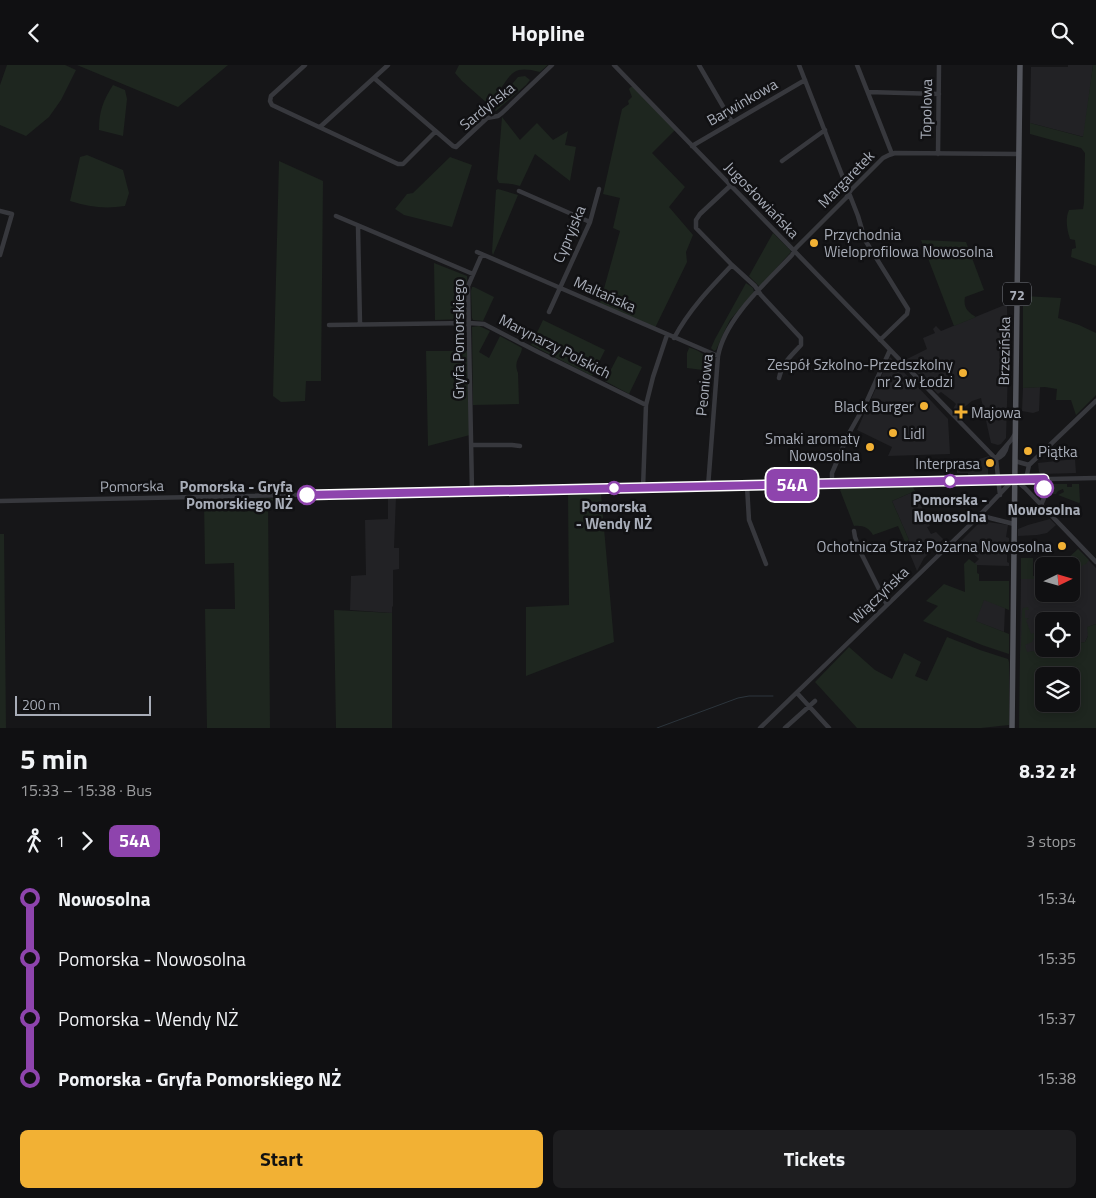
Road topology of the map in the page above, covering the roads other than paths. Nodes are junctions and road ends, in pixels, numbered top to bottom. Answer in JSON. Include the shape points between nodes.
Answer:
{"nodes":[{"id":1,"x":305,"y":65,"type":"edge"},
{"id":2,"x":388,"y":65,"type":"edge"},
{"id":3,"x":552,"y":65,"type":"edge"},
{"id":4,"x":614,"y":65,"type":"edge"},
{"id":5,"x":699,"y":65,"type":"edge"},
{"id":6,"x":799,"y":65,"type":"edge"},
{"id":7,"x":857,"y":65,"type":"edge"},
{"id":8,"x":939,"y":65,"type":"edge"},
{"id":9,"x":1020,"y":65,"type":"edge"},
{"id":10,"x":374,"y":78,"type":"junction"},
{"id":11,"x":805,"y":80,"type":"junction"},
{"id":12,"x":868,"y":92,"type":"junction"},
{"id":13,"x":939,"y":94,"type":"junction"},
{"id":14,"x":732,"y":122,"type":"junction"},
{"id":15,"x":320,"y":127,"type":"junction"},
{"id":16,"x":824,"y":130,"type":"junction"},
{"id":17,"x":435,"y":131,"type":"junction"},
{"id":18,"x":692,"y":146,"type":"junction"},
{"id":19,"x":892,"y":154,"type":"junction"},
{"id":20,"x":938,"y":154,"type":"junction"},
{"id":21,"x":1019,"y":155,"type":"junction"},
{"id":22,"x":782,"y":161,"type":"dead end"},
{"id":23,"x":730,"y":186,"type":"junction"},
{"id":24,"x":599,"y":189,"type":"dead end"},
{"id":25,"x":519,"y":191,"type":"dead end"},
{"id":26,"x":849,"y":193,"type":"junction"},
{"id":27,"x":0,"y":211,"type":"edge"},
{"id":28,"x":336,"y":216,"type":"dead end"},
{"id":29,"x":590,"y":222,"type":"junction"},
{"id":30,"x":358,"y":226,"type":"junction"},
{"id":31,"x":794,"y":251,"type":"junction"},
{"id":32,"x":0,"y":255,"type":"edge"},
{"id":33,"x":732,"y":265,"type":"junction"},
{"id":34,"x":473,"y":274,"type":"junction"},
{"id":35,"x":560,"y":288,"type":"junction"},
{"id":36,"x":758,"y":291,"type":"junction"},
{"id":37,"x":549,"y":311,"type":"dead end"},
{"id":38,"x":469,"y":323,"type":"junction"},
{"id":39,"x":360,"y":324,"type":"junction"},
{"id":40,"x":329,"y":325,"type":"dead end"},
{"id":41,"x":668,"y":335,"type":"junction"},
{"id":42,"x":674,"y":338,"type":"junction"},
{"id":43,"x":880,"y":340,"type":"junction"},
{"id":44,"x":890,"y":350,"type":"junction"},
{"id":45,"x":718,"y":356,"type":"junction"},
{"id":46,"x":779,"y":378,"type":"dead end"},
{"id":47,"x":1096,"y":401,"type":"edge"},
{"id":48,"x":646,"y":405,"type":"junction"},
{"id":49,"x":1015,"y":434,"type":"junction"},
{"id":50,"x":472,"y":445,"type":"junction"},
{"id":51,"x":520,"y":447,"type":"dead end"},
{"id":52,"x":996,"y":459,"type":"junction"},
{"id":53,"x":1014,"y":461,"type":"junction"},
{"id":54,"x":1029,"y":465,"type":"junction"},
{"id":55,"x":1096,"y":478,"type":"edge"},
{"id":56,"x":1014,"y":479,"type":"junction"},
{"id":57,"x":1026,"y":479,"type":"junction"},
{"id":58,"x":1044,"y":479,"type":"junction"},
{"id":59,"x":998,"y":480,"type":"junction"},
{"id":60,"x":832,"y":484,"type":"junction"},
{"id":61,"x":747,"y":486,"type":"junction"},
{"id":62,"x":708,"y":487,"type":"junction"},
{"id":63,"x":643,"y":488,"type":"junction"},
{"id":64,"x":472,"y":491,"type":"junction"},
{"id":65,"x":1000,"y":495,"type":"junction"},
{"id":66,"x":0,"y":501,"type":"edge"},
{"id":67,"x":1041,"y":505,"type":"junction"},
{"id":68,"x":980,"y":514,"type":"junction"},
{"id":69,"x":1014,"y":524,"type":"junction"},
{"id":70,"x":854,"y":531,"type":"dead end"},
{"id":71,"x":1096,"y":562,"type":"edge"},
{"id":72,"x":766,"y":563,"type":"dead end"},
{"id":73,"x":887,"y":605,"type":"junction"},
{"id":74,"x":796,"y":693,"type":"junction"},
{"id":75,"x":815,"y":701,"type":"dead end"},
{"id":76,"x":809,"y":707,"type":"junction"},
{"id":77,"x":760,"y":728,"type":"edge"},
{"id":78,"x":785,"y":728,"type":"edge"},
{"id":79,"x":829,"y":728,"type":"edge"},
{"id":80,"x":1012,"y":728,"type":"edge"}],
"edges":[{"from":1,"to":15,"type":"street","via":[[271,96],[270,101],[272,105]]},
{"from":2,"to":10,"type":"street"},
{"from":3,"to":17,"type":"street","name":"Sardyńska","via":[[502,113],[487,118],[458,146],[453,146]]},
{"from":4,"to":18,"type":"street","name":"Jugosłowiańska"},
{"from":5,"to":14,"type":"street"},
{"from":6,"to":11,"type":"street"},
{"from":7,"to":12,"type":"street"},
{"from":8,"to":13,"type":"street","name":"Topolowa"},
{"from":9,"to":21,"type":"main road","name":"Brzezińska","number":"72"},
{"from":10,"to":15,"type":"street"},
{"from":10,"to":17,"type":"street","name":"Sardyńska"},
{"from":11,"to":14,"type":"street","name":"Barwinkowa"},
{"from":11,"to":16,"type":"street"},
{"from":12,"to":13,"type":"street"},
{"from":12,"to":19,"type":"street"},
{"from":13,"to":20,"type":"street","name":"Topolowa"},
{"from":14,"to":18,"type":"street","name":"Barwinkowa"},
{"from":15,"to":17,"type":"street","via":[[398,164],[403,164]]},
{"from":16,"to":22,"type":"street"},
{"from":16,"to":26,"type":"street"},
{"from":18,"to":23,"type":"street","name":"Jugosłowiańska"},
{"from":19,"to":20,"type":"street","name":"Margaretek"},
{"from":19,"to":26,"type":"street","name":"Margaretek"},
{"from":20,"to":21,"type":"street","name":"Margaretek"},
{"from":21,"to":49,"type":"main road","name":"Brzezińska","number":"72"},
{"from":23,"to":31,"type":"street","name":"Jugosłowiańska"},
{"from":23,"to":33,"type":"street","via":[[700,214],[696,228]]},
{"from":24,"to":29,"type":"street","name":"Cypryjska"},
{"from":25,"to":29,"type":"street"},
{"from":26,"to":31,"type":"street","name":"Margaretek"},
{"from":26,"to":43,"type":"street","via":[[865,240],[908,309],[907,314]]},
{"from":27,"to":32,"type":"street","via":[[12,214]]},
{"from":28,"to":30,"type":"street","name":"Gryfa Pomorskiego"},
{"from":29,"to":35,"type":"street","name":"Cypryjska"},
{"from":30,"to":34,"type":"street","name":"Gryfa Pomorskiego"},
{"from":30,"to":39,"type":"street"},
{"from":31,"to":36,"type":"street","name":"Peoniowa"},
{"from":31,"to":43,"type":"street","name":"Jugosłowiańska"},
{"from":33,"to":36,"type":"street"},
{"from":33,"to":42,"type":"street","via":[[704,294]]},
{"from":34,"to":35,"type":"street","name":"Maltańska","via":[[479,253]]},
{"from":34,"to":38,"type":"street","name":"Gryfa Pomorskiego","via":[[468,286]]},
{"from":35,"to":37,"type":"street","name":"Cypryjska"},
{"from":35,"to":41,"type":"street","name":"Maltańska"},
{"from":36,"to":45,"type":"street","name":"Peoniowa","via":[[729,328]]},
{"from":36,"to":46,"type":"street","via":[[802,340],[784,363]]},
{"from":38,"to":39,"type":"street","name":"Marynarzy Polskich"},
{"from":38,"to":48,"type":"street","name":"Marynarzy Polskich","via":[[484,324]]},
{"from":38,"to":50,"type":"street","name":"Gryfa Pomorskiego"},
{"from":39,"to":40,"type":"street","name":"Marynarzy Polskich"},
{"from":41,"to":42,"type":"street","name":"Maltańska"},
{"from":41,"to":48,"type":"street"},
{"from":42,"to":45,"type":"street","name":"Maltańska"},
{"from":43,"to":44,"type":"street","name":"Jugosłowiańska"},
{"from":44,"to":52,"type":"street","name":"Jugosłowiańska"},
{"from":44,"to":60,"type":"street","via":[[848,435],[832,473]]},
{"from":45,"to":62,"type":"street","name":"Peoniowa"},
{"from":47,"to":54,"type":"street"},
{"from":48,"to":63,"type":"street"},
{"from":49,"to":52,"type":"street","via":[[1005,452]]},
{"from":49,"to":53,"type":"main road","name":"Brzezińska","number":"72"},
{"from":50,"to":51,"type":"street"},
{"from":50,"to":64,"type":"street","name":"Gryfa Pomorskiego"},
{"from":52,"to":59,"type":"street"},
{"from":53,"to":54,"type":"street"},
{"from":53,"to":56,"type":"main road","name":"Brzezińska","number":"72"},
{"from":54,"to":57,"type":"street"},
{"from":55,"to":58,"type":"street","name":"Pomorska"},
{"from":56,"to":57,"type":"street","name":"Pomorska"},
{"from":56,"to":59,"type":"street","name":"Pomorska"},
{"from":56,"to":65,"type":"street","name":"Wiączyńska"},
{"from":56,"to":67,"type":"street"},
{"from":56,"to":69,"type":"main road","name":"Brzezińska","number":"72"},
{"from":57,"to":58,"type":"street","name":"Pomorska"},
{"from":58,"to":67,"type":"street"},
{"from":59,"to":60,"type":"street","name":"Pomorska"},
{"from":59,"to":65,"type":"street"},
{"from":60,"to":61,"type":"street","name":"Pomorska"},
{"from":61,"to":62,"type":"street","name":"Pomorska"},
{"from":61,"to":72,"type":"street","via":[[749,520]]},
{"from":62,"to":63,"type":"street","name":"Pomorska"},
{"from":63,"to":64,"type":"street","name":"Pomorska"},
{"from":64,"to":66,"type":"street","name":"Pomorska"},
{"from":65,"to":68,"type":"street","name":"Wiączyńska"},
{"from":67,"to":71,"type":"street"},
{"from":68,"to":69,"type":"street"},
{"from":68,"to":73,"type":"street","name":"Wiączyńska"},
{"from":69,"to":80,"type":"main road","name":"Brzezińska","number":"72"},
{"from":70,"to":73,"type":"street","via":[[861,553]]},
{"from":73,"to":74,"type":"street","name":"Wiączyńska"},
{"from":74,"to":76,"type":"street"},
{"from":74,"to":77,"type":"street","name":"Wiączyńska"},
{"from":75,"to":76,"type":"street"},
{"from":76,"to":78,"type":"street"},
{"from":76,"to":79,"type":"street"}]}
